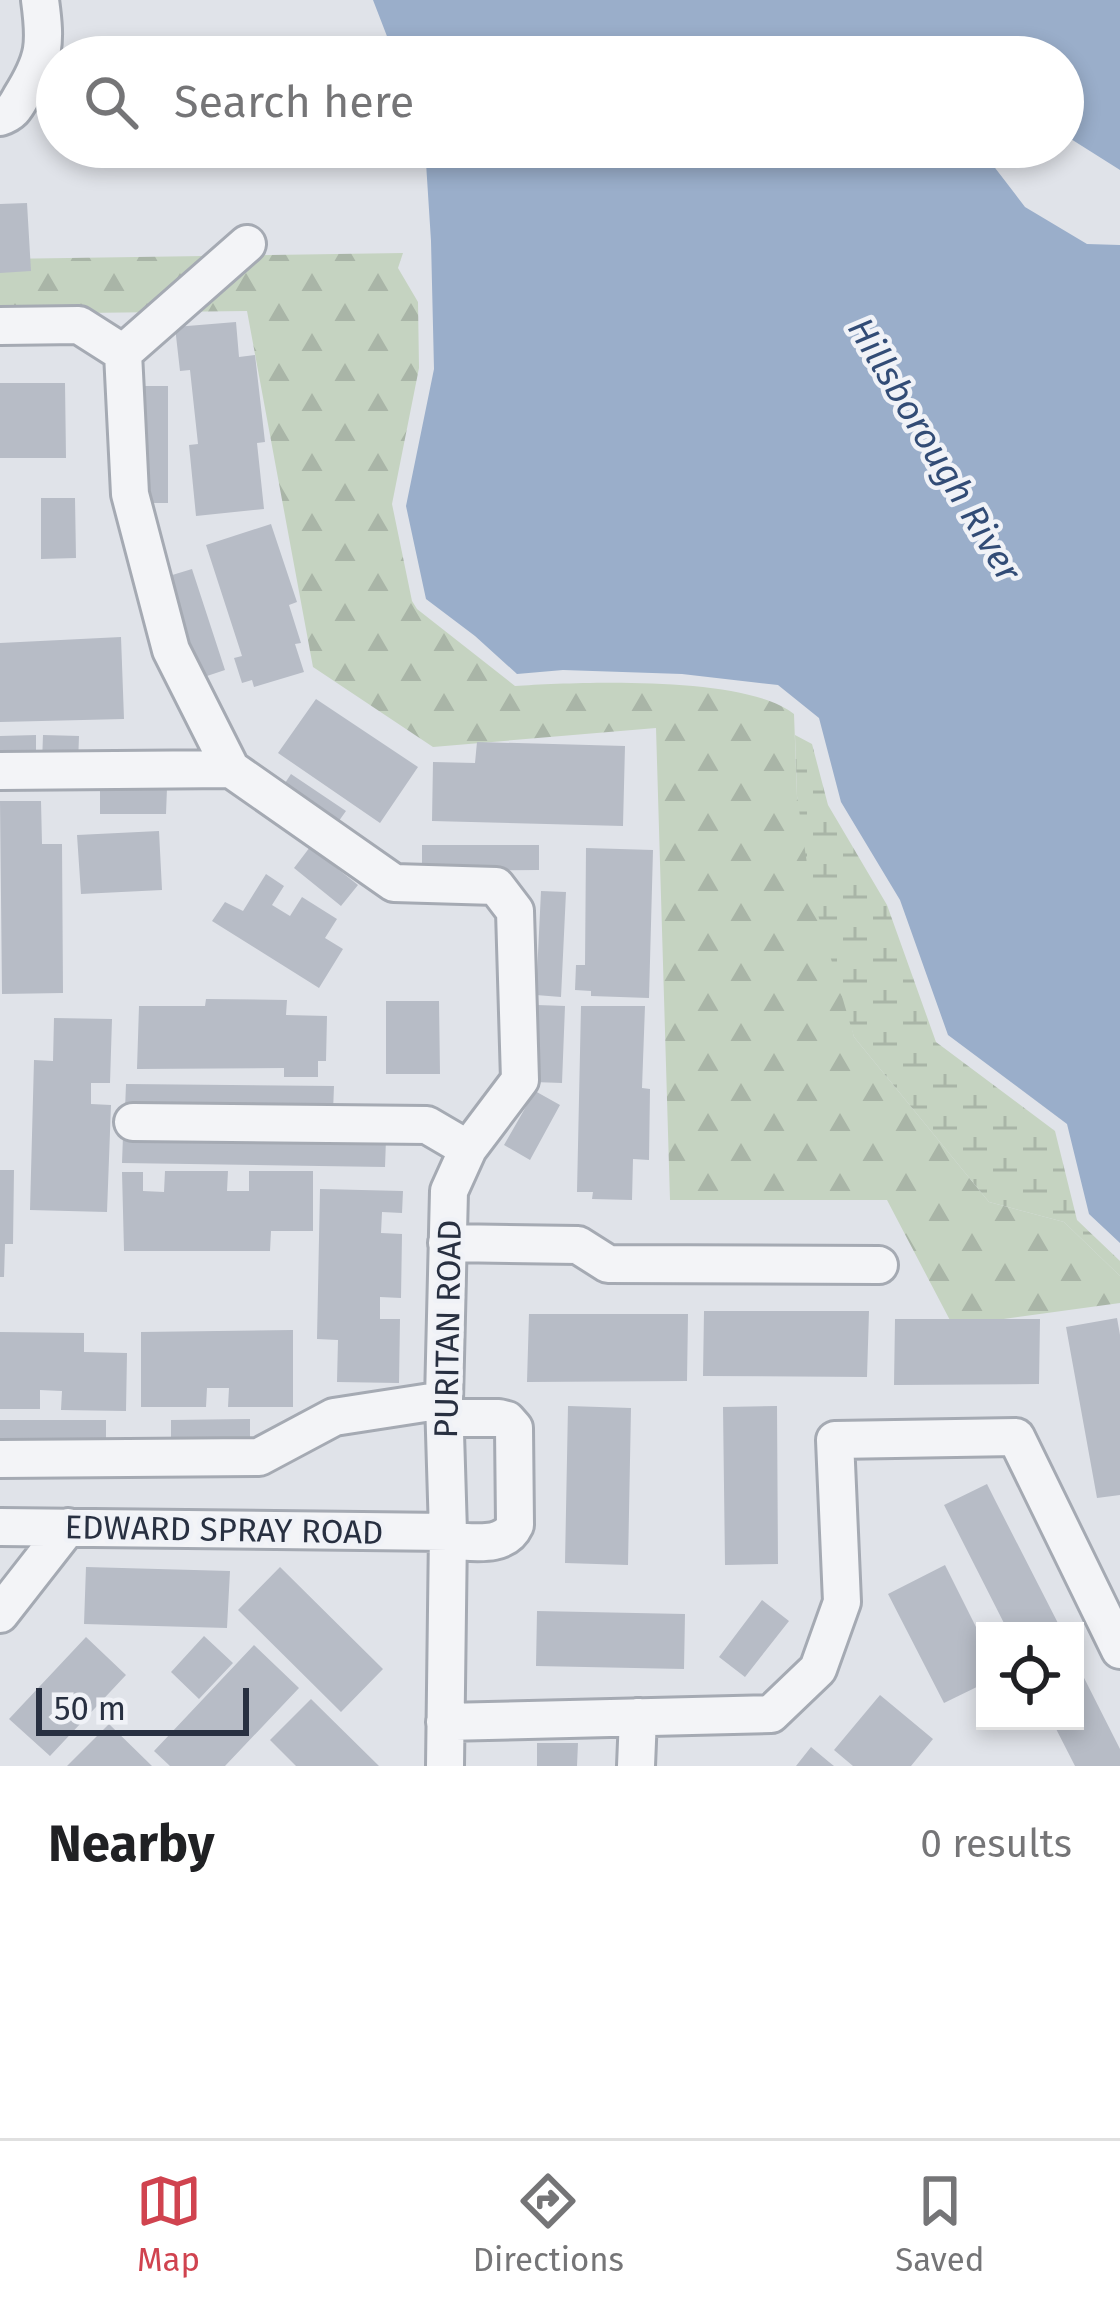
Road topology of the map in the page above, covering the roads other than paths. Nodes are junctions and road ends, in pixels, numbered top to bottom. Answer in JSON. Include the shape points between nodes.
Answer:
{"nodes":[{"id":1,"x":40,"y":0,"type":"edge"},
{"id":2,"x":43,"y":36,"type":"edge"},
{"id":3,"x":36,"y":75,"type":"edge"},
{"id":4,"x":0,"y":117,"type":"edge"},
{"id":5,"x":247,"y":244,"type":"dead end"},
{"id":6,"x":0,"y":326,"type":"edge"},
{"id":7,"x":122,"y":353,"type":"junction"},
{"id":8,"x":232,"y":769,"type":"junction"},
{"id":9,"x":0,"y":771,"type":"edge"},
{"id":10,"x":133,"y":1122,"type":"dead end"},
{"id":11,"x":468,"y":1149,"type":"junction"},
{"id":12,"x":447,"y":1243,"type":"junction"},
{"id":13,"x":879,"y":1265,"type":"dead end"},
{"id":14,"x":444,"y":1409,"type":"junction"},
{"id":15,"x":0,"y":1459,"type":"edge"},
{"id":16,"x":0,"y":1527,"type":"edge"},
{"id":17,"x":68,"y":1527,"type":"junction"},
{"id":18,"x":448,"y":1536,"type":"junction"},
{"id":19,"x":0,"y":1614,"type":"edge"},
{"id":20,"x":1120,"y":1650,"type":"edge"},
{"id":21,"x":638,"y":1717,"type":"junction"},
{"id":22,"x":446,"y":1722,"type":"junction"},
{"id":23,"x":446,"y":1766,"type":"edge"},
{"id":24,"x":637,"y":1766,"type":"edge"}],
"edges":[{"from":1,"to":2,"type":"street"},
{"from":3,"to":4,"type":"street"},
{"from":5,"to":7,"type":"street"},
{"from":6,"to":7,"type":"street","via":[[79,326]]},
{"from":7,"to":8,"type":"street","name":"PURITAN ROAD","via":[[130,494],[171,650]]},
{"from":8,"to":9,"type":"street"},
{"from":8,"to":11,"type":"street","name":"PURITAN ROAD","via":[[394,883],[496,886],[515,911],[520,1080]]},
{"from":10,"to":11,"type":"street","via":[[428,1125]]},
{"from":11,"to":12,"type":"street","name":"PURITAN ROAD","via":[[449,1191]]},
{"from":12,"to":13,"type":"street","via":[[578,1245],[608,1264]]},
{"from":12,"to":14,"type":"street","name":"PURITAN ROAD"},
{"from":14,"to":15,"type":"street","via":[[334,1417],[259,1457]]},
{"from":14,"to":18,"type":"street","name":"PURITAN ROAD"},
{"from":14,"to":18,"type":"street","name":"EDWARD SPRAY ROAD","via":[[514,1428],[512,1533],[503,1540]]},
{"from":16,"to":17,"type":"street","name":"EDWARD SPRAY ROAD"},
{"from":17,"to":18,"type":"street","name":"EDWARD SPRAY ROAD"},
{"from":17,"to":19,"type":"street"},
{"from":18,"to":22,"type":"street","name":"PURITAN ROAD"},
{"from":20,"to":21,"type":"street","via":[[1016,1436],[836,1440],[842,1602],[818,1669],[771,1714]]},
{"from":21,"to":22,"type":"street"},
{"from":21,"to":24,"type":"street"},
{"from":22,"to":23,"type":"street","name":"PURITAN ROAD"}]}
